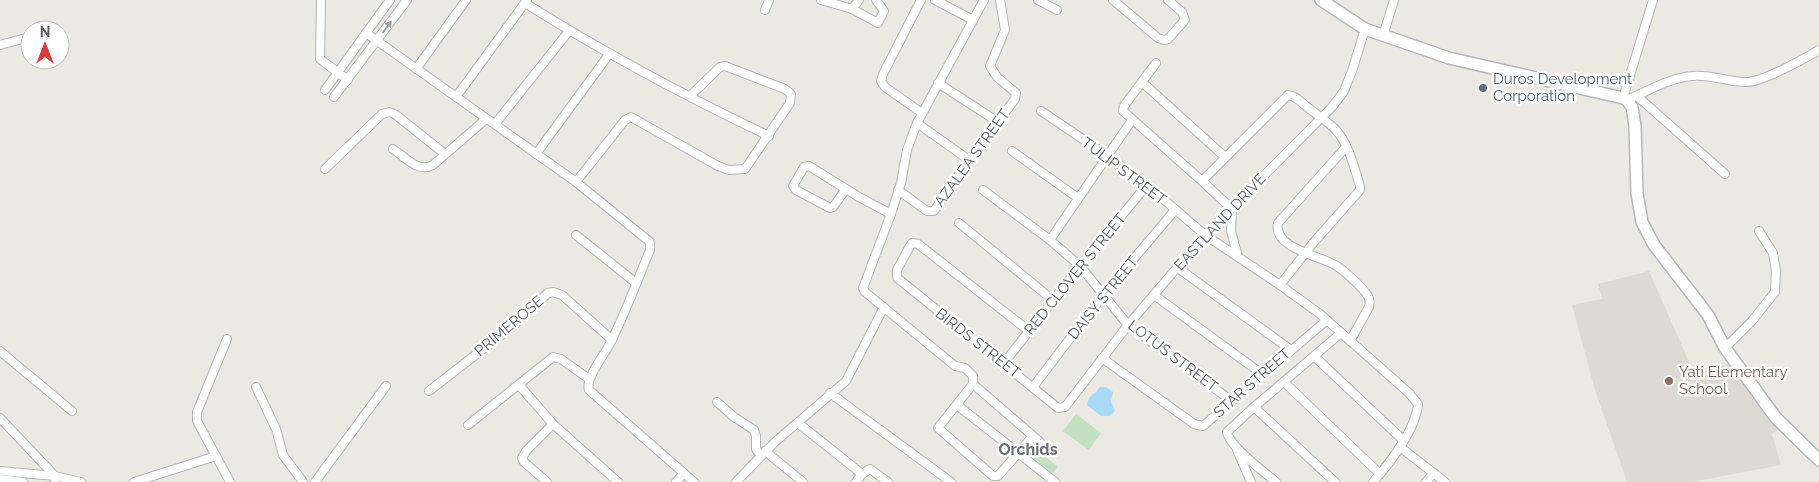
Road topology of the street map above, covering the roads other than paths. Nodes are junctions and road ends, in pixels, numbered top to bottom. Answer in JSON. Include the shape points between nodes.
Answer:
{"nodes":[{"id":1,"x":321,"y":0,"type":"edge"},
{"id":2,"x":390,"y":0,"type":"edge"},
{"id":3,"x":407,"y":0,"type":"edge"},
{"id":4,"x":466,"y":0,"type":"edge"},
{"id":5,"x":769,"y":0,"type":"edge"},
{"id":6,"x":821,"y":0,"type":"edge"},
{"id":7,"x":859,"y":0,"type":"edge"},
{"id":8,"x":876,"y":0,"type":"edge"},
{"id":9,"x":921,"y":0,"type":"edge"},
{"id":10,"x":935,"y":0,"type":"edge"},
{"id":11,"x":984,"y":0,"type":"edge"},
{"id":12,"x":1000,"y":0,"type":"edge"},
{"id":13,"x":1038,"y":0,"type":"edge"},
{"id":14,"x":1113,"y":0,"type":"edge"},
{"id":15,"x":1168,"y":0,"type":"edge"},
{"id":16,"x":1321,"y":0,"type":"edge"},
{"id":17,"x":1394,"y":0,"type":"edge"},
{"id":18,"x":1653,"y":0,"type":"edge"},
{"id":19,"x":526,"y":2,"type":"edge"},
{"id":20,"x":852,"y":9,"type":"junction"},
{"id":21,"x":765,"y":10,"type":"dead end"},
{"id":22,"x":1057,"y":10,"type":"dead end"},
{"id":23,"x":973,"y":20,"type":"junction"},
{"id":24,"x":1365,"y":29,"type":"junction"},
{"id":25,"x":569,"y":31,"type":"junction"},
{"id":26,"x":366,"y":33,"type":"junction"},
{"id":27,"x":1383,"y":36,"type":"junction"},
{"id":28,"x":20,"y":40,"type":"edge"},
{"id":29,"x":377,"y":40,"type":"junction"},
{"id":30,"x":0,"y":46,"type":"edge"},
{"id":31,"x":1819,"y":50,"type":"edge"},
{"id":32,"x":610,"y":53,"type":"junction"},
{"id":33,"x":1156,"y":63,"type":"dead end"},
{"id":34,"x":416,"y":68,"type":"junction"},
{"id":35,"x":337,"y":73,"type":"junction"},
{"id":36,"x":348,"y":80,"type":"junction"},
{"id":37,"x":938,"y":82,"type":"junction"},
{"id":38,"x":1142,"y":82,"type":"junction"},
{"id":39,"x":325,"y":90,"type":"dead end"},
{"id":40,"x":690,"y":96,"type":"junction"},
{"id":41,"x":334,"y":97,"type":"dead end"},
{"id":42,"x":456,"y":97,"type":"junction"},
{"id":43,"x":1629,"y":98,"type":"junction"},
{"id":44,"x":1041,"y":110,"type":"dead end"},
{"id":45,"x":922,"y":113,"type":"junction"},
{"id":46,"x":486,"y":118,"type":"junction"},
{"id":47,"x":1321,"y":118,"type":"junction"},
{"id":48,"x":1132,"y":120,"type":"junction"},
{"id":49,"x":998,"y":122,"type":"junction"},
{"id":50,"x":495,"y":124,"type":"junction"},
{"id":51,"x":917,"y":124,"type":"junction"},
{"id":52,"x":769,"y":136,"type":"junction"},
{"id":53,"x":1346,"y":147,"type":"junction"},
{"id":54,"x":393,"y":149,"type":"dead end"},
{"id":55,"x":1012,"y":151,"type":"dead end"},
{"id":56,"x":445,"y":154,"type":"junction"},
{"id":57,"x":536,"y":154,"type":"junction"},
{"id":58,"x":1108,"y":156,"type":"junction"},
{"id":59,"x":1225,"y":157,"type":"junction"},
{"id":60,"x":969,"y":160,"type":"junction"},
{"id":61,"x":325,"y":170,"type":"dead end"},
{"id":62,"x":1726,"y":174,"type":"dead end"},
{"id":63,"x":1202,"y":181,"type":"junction"},
{"id":64,"x":576,"y":182,"type":"junction"},
{"id":65,"x":1146,"y":185,"type":"junction"},
{"id":66,"x":846,"y":189,"type":"junction"},
{"id":67,"x":898,"y":190,"type":"junction"},
{"id":68,"x":983,"y":190,"type":"dead end"},
{"id":69,"x":1078,"y":198,"type":"junction"},
{"id":70,"x":1232,"y":209,"type":"junction"},
{"id":71,"x":1175,"y":210,"type":"junction"},
{"id":72,"x":891,"y":214,"type":"junction"},
{"id":73,"x":959,"y":223,"type":"dead end"},
{"id":74,"x":1758,"y":231,"type":"dead end"},
{"id":75,"x":576,"y":235,"type":"dead end"},
{"id":76,"x":1205,"y":235,"type":"junction"},
{"id":77,"x":1050,"y":240,"type":"junction"},
{"id":78,"x":1305,"y":254,"type":"junction"},
{"id":79,"x":1238,"y":257,"type":"junction"},
{"id":80,"x":1080,"y":266,"type":"junction"},
{"id":81,"x":1178,"y":268,"type":"junction"},
{"id":82,"x":636,"y":283,"type":"junction"},
{"id":83,"x":1280,"y":285,"type":"junction"},
{"id":84,"x":1104,"y":294,"type":"junction"},
{"id":85,"x":1154,"y":295,"type":"junction"},
{"id":86,"x":1054,"y":301,"type":"junction"},
{"id":87,"x":884,"y":307,"type":"junction"},
{"id":88,"x":1327,"y":320,"type":"junction"},
{"id":89,"x":1128,"y":325,"type":"junction"},
{"id":90,"x":1029,"y":332,"type":"junction"},
{"id":91,"x":1341,"y":333,"type":"junction"},
{"id":92,"x":227,"y":339,"type":"dead end"},
{"id":93,"x":612,"y":340,"type":"junction"},
{"id":94,"x":1350,"y":341,"type":"junction"},
{"id":95,"x":1725,"y":348,"type":"junction"},
{"id":96,"x":1291,"y":350,"type":"junction"},
{"id":97,"x":0,"y":351,"type":"edge"},
{"id":98,"x":1315,"y":357,"type":"junction"},
{"id":99,"x":1102,"y":358,"type":"junction"},
{"id":100,"x":1004,"y":363,"type":"junction"},
{"id":101,"x":1262,"y":374,"type":"junction"},
{"id":102,"x":589,"y":379,"type":"junction"},
{"id":103,"x":1284,"y":382,"type":"junction"},
{"id":104,"x":973,"y":384,"type":"junction"},
{"id":105,"x":519,"y":385,"type":"junction"},
{"id":106,"x":386,"y":386,"type":"dead end"},
{"id":107,"x":256,"y":387,"type":"dead end"},
{"id":108,"x":1033,"y":387,"type":"junction"},
{"id":109,"x":429,"y":391,"type":"dead end"},
{"id":110,"x":830,"y":394,"type":"junction"},
{"id":111,"x":1232,"y":401,"type":"junction"},
{"id":112,"x":717,"y":402,"type":"dead end"},
{"id":113,"x":957,"y":405,"type":"junction"},
{"id":114,"x":1254,"y":407,"type":"junction"},
{"id":115,"x":1060,"y":409,"type":"joint"},
{"id":116,"x":72,"y":411,"type":"dead end"},
{"id":117,"x":0,"y":418,"type":"edge"},
{"id":118,"x":798,"y":423,"type":"junction"},
{"id":119,"x":553,"y":424,"type":"junction"},
{"id":120,"x":468,"y":425,"type":"dead end"},
{"id":121,"x":1033,"y":436,"type":"junction"},
{"id":122,"x":1040,"y":442,"type":"dead end"},
{"id":123,"x":1402,"y":443,"type":"junction"},
{"id":124,"x":1236,"y":446,"type":"junction"},
{"id":125,"x":1019,"y":452,"type":"junction"},
{"id":126,"x":763,"y":454,"type":"junction"},
{"id":127,"x":216,"y":456,"type":"junction"},
{"id":128,"x":1819,"y":460,"type":"edge"},
{"id":129,"x":0,"y":471,"type":"edge"},
{"id":130,"x":684,"y":473,"type":"junction"},
{"id":131,"x":1434,"y":473,"type":"junction"},
{"id":132,"x":862,"y":474,"type":"junction"},
{"id":133,"x":1380,"y":474,"type":"junction"},
{"id":134,"x":0,"y":479,"type":"edge"},
{"id":135,"x":55,"y":479,"type":"edge"},
{"id":136,"x":23,"y":482,"type":"edge"},
{"id":137,"x":81,"y":482,"type":"edge"},
{"id":138,"x":134,"y":482,"type":"edge"},
{"id":139,"x":230,"y":482,"type":"edge"},
{"id":140,"x":302,"y":482,"type":"edge"},
{"id":141,"x":315,"y":482,"type":"edge"},
{"id":142,"x":546,"y":482,"type":"edge"},
{"id":143,"x":618,"y":482,"type":"edge"},
{"id":144,"x":676,"y":482,"type":"edge"},
{"id":145,"x":694,"y":482,"type":"edge"},
{"id":146,"x":736,"y":482,"type":"edge"},
{"id":147,"x":803,"y":482,"type":"edge"},
{"id":148,"x":856,"y":482,"type":"edge"},
{"id":149,"x":888,"y":482,"type":"edge"},
{"id":150,"x":951,"y":482,"type":"edge"},
{"id":151,"x":1055,"y":482,"type":"edge"},
{"id":152,"x":1251,"y":482,"type":"edge"},
{"id":153,"x":1276,"y":482,"type":"edge"},
{"id":154,"x":1335,"y":482,"type":"edge"},
{"id":155,"x":1373,"y":482,"type":"edge"},
{"id":156,"x":1426,"y":482,"type":"edge"},
{"id":157,"x":1445,"y":482,"type":"edge"}],
"edges":[{"from":1,"to":35,"type":"street","via":[[319,54],[322,62]]},
{"from":2,"to":26,"type":"street"},
{"from":29,"to":3,"type":"street","one_way":true},
{"from":4,"to":34,"type":"street"},
{"from":5,"to":21,"type":"street"},
{"from":6,"to":20,"type":"street"},
{"from":7,"to":20,"type":"street"},
{"from":8,"to":20,"type":"street","via":[[884,12],[878,23]]},
{"from":9,"to":45,"type":"street","via":[[881,81]]},
{"from":10,"to":23,"type":"street"},
{"from":11,"to":23,"type":"street"},
{"from":12,"to":49,"type":"street","name":"AZALEA STREET","via":[[1005,30],[990,66],[997,78],[1017,95]]},
{"from":13,"to":22,"type":"street"},
{"from":14,"to":15,"type":"street","via":[[1161,39],[1168,39],[1185,18]]},
{"from":16,"to":24,"type":"street"},
{"from":17,"to":27,"type":"street"},
{"from":18,"to":43,"type":"street"},
{"from":19,"to":25,"type":"street"},
{"from":19,"to":42,"type":"street"},
{"from":23,"to":37,"type":"street"},
{"from":24,"to":27,"type":"street"},
{"from":24,"to":47,"type":"street","name":"EASTLAND DRIVE","via":[[1344,92]]},
{"from":25,"to":32,"type":"street"},
{"from":25,"to":50,"type":"street"},
{"from":26,"to":29,"type":"street"},
{"from":26,"to":35,"type":"street"},
{"from":27,"to":43,"type":"street","via":[[1449,58]]},
{"from":28,"to":30,"type":"street"},
{"from":29,"to":34,"type":"street"},
{"from":29,"to":36,"type":"street"},
{"from":31,"to":43,"type":"street","via":[[1778,72],[1748,82],[1692,76]]},
{"from":32,"to":40,"type":"street"},
{"from":32,"to":57,"type":"street"},
{"from":33,"to":38,"type":"street"},
{"from":34,"to":42,"type":"street"},
{"from":35,"to":36,"type":"street"},
{"from":35,"to":39,"type":"street"},
{"from":36,"to":41,"type":"street"},
{"from":37,"to":45,"type":"street"},
{"from":37,"to":49,"type":"street"},
{"from":38,"to":48,"type":"street","via":[[1123,109]]},
{"from":38,"to":59,"type":"street"},
{"from":40,"to":52,"type":"street"},
{"from":40,"to":52,"type":"street","via":[[725,66],[785,89],[790,94],[790,103]]},
{"from":42,"to":46,"type":"street"},
{"from":43,"to":62,"type":"street"},
{"from":43,"to":95,"type":"street","via":[[1635,126],[1637,193],[1642,222],[1654,245],[1708,315]]},
{"from":44,"to":58,"type":"street","name":"TULIP STREET"},
{"from":45,"to":51,"type":"street"},
{"from":46,"to":50,"type":"street"},
{"from":46,"to":56,"type":"street"},
{"from":47,"to":53,"type":"street","via":[[1334,128]]},
{"from":47,"to":59,"type":"street","via":[[1294,96],[1288,95]]},
{"from":47,"to":70,"type":"street","name":"EASTLAND DRIVE"},
{"from":48,"to":58,"type":"street"},
{"from":48,"to":63,"type":"street"},
{"from":49,"to":60,"type":"street","name":"AZALEA STREET"},
{"from":50,"to":57,"type":"street"},
{"from":51,"to":60,"type":"street"},
{"from":51,"to":67,"type":"street"},
{"from":52,"to":64,"type":"street","via":[[745,170],[729,170],[632,117],[625,120]]},
{"from":53,"to":78,"type":"street","via":[[1360,190]]},
{"from":53,"to":78,"type":"street","via":[[1278,223],[1277,229],[1282,238]]},
{"from":54,"to":56,"type":"street","via":[[423,168],[433,165]]},
{"from":55,"to":69,"type":"street"},
{"from":56,"to":61,"type":"street","via":[[390,112],[382,114]]},
{"from":57,"to":64,"type":"street"},
{"from":58,"to":65,"type":"street","name":"TULIP STREET"},
{"from":58,"to":69,"type":"street"},
{"from":59,"to":63,"type":"street"},
{"from":60,"to":67,"type":"street","name":"AZALEA STREET","via":[[931,212]]},
{"from":63,"to":70,"type":"street"},
{"from":64,"to":82,"type":"street","via":[[650,242],[650,250]]},
{"from":65,"to":71,"type":"street","name":"TULIP STREET"},
{"from":65,"to":80,"type":"street","name":"RED CLOVER STREET"},
{"from":66,"to":66,"type":"street","via":[[830,208],[793,186],[806,166]]},
{"from":66,"to":72,"type":"street"},
{"from":67,"to":72,"type":"street"},
{"from":68,"to":77,"type":"street","name":"LOTUS STREET"},
{"from":69,"to":77,"type":"street"},
{"from":70,"to":76,"type":"street","name":"EASTLAND DRIVE"},
{"from":70,"to":79,"type":"street","via":[[1231,231]]},
{"from":71,"to":76,"type":"street","name":"TULIP STREET"},
{"from":71,"to":84,"type":"street","name":"DAISY STREET"},
{"from":72,"to":87,"type":"street","via":[[863,286],[865,292]]},
{"from":73,"to":86,"type":"street"},
{"from":74,"to":95,"type":"street","via":[[1773,253],[1775,292]]},
{"from":75,"to":82,"type":"street"},
{"from":76,"to":79,"type":"street","name":"TULIP STREET"},
{"from":76,"to":81,"type":"street","name":"EASTLAND DRIVE"},
{"from":77,"to":80,"type":"street","name":"LOTUS STREET"},
{"from":78,"to":83,"type":"street"},
{"from":78,"to":94,"type":"street","via":[[1334,264],[1369,298],[1369,307]]},
{"from":79,"to":83,"type":"street","name":"TULIP STREET"},
{"from":80,"to":84,"type":"street","name":"LOTUS STREET"},
{"from":80,"to":86,"type":"street","name":"RED CLOVER STREET"},
{"from":81,"to":85,"type":"street","name":"EASTLAND DRIVE"},
{"from":81,"to":96,"type":"street"},
{"from":82,"to":93,"type":"street"},
{"from":83,"to":88,"type":"street","name":"TULIP STREET"},
{"from":84,"to":89,"type":"street","name":"LOTUS STREET"},
{"from":84,"to":108,"type":"street","name":"DAISY STREET"},
{"from":85,"to":89,"type":"street","name":"EASTLAND DRIVE"},
{"from":85,"to":101,"type":"street"},
{"from":86,"to":90,"type":"street","name":"RED CLOVER STREET"},
{"from":87,"to":104,"type":"street","via":[[955,366],[968,370],[973,376]]},
{"from":87,"to":110,"type":"street","via":[[848,377]]},
{"from":88,"to":91,"type":"street","name":"TULIP STREET"},
{"from":88,"to":96,"type":"street","name":"STAR STREET"},
{"from":89,"to":99,"type":"street","name":"EASTLAND DRIVE"},
{"from":89,"to":111,"type":"street","name":"LOTUS STREET"},
{"from":90,"to":100,"type":"street","name":"RED CLOVER STREET"},
{"from":90,"to":100,"type":"street","name":"BIRDS STREET","via":[[918,244],[910,246],[897,270],[897,278]]},
{"from":91,"to":94,"type":"street","name":"TULIP STREET"},
{"from":91,"to":98,"type":"street"},
{"from":92,"to":127,"type":"street","via":[[197,412],[197,421]]},
{"from":93,"to":102,"type":"street"},
{"from":93,"to":109,"type":"street","name":"PRIMEROSE","via":[[562,295],[548,293],[514,325]]},
{"from":94,"to":123,"type":"street","name":"TULIP STREET","via":[[1418,404]]},
{"from":95,"to":128,"type":"street","via":[[1776,418]]},
{"from":96,"to":101,"type":"street","name":"STAR STREET"},
{"from":97,"to":116,"type":"street"},
{"from":98,"to":103,"type":"street"},
{"from":98,"to":123,"type":"street"},
{"from":99,"to":111,"type":"street","name":"STAR STREET","via":[[1197,426],[1203,426]]},
{"from":99,"to":115,"type":"street","name":"EASTLAND DRIVE","via":[[1065,408]]},
{"from":100,"to":108,"type":"street","name":"BIRDS STREET"},
{"from":101,"to":111,"type":"street","name":"STAR STREET"},
{"from":102,"to":105,"type":"street","via":[[554,357]]},
{"from":102,"to":130,"type":"street","via":[[589,390]]},
{"from":103,"to":114,"type":"street"},
{"from":103,"to":133,"type":"street"},
{"from":104,"to":113,"type":"street"},
{"from":104,"to":121,"type":"street"},
{"from":105,"to":119,"type":"street"},
{"from":105,"to":120,"type":"street"},
{"from":106,"to":141,"type":"street"},
{"from":107,"to":140,"type":"street","via":[[276,429],[283,455]]},
{"from":108,"to":115,"type":"street","name":"BIRDS STREET"},
{"from":110,"to":118,"type":"street"},
{"from":110,"to":150,"type":"street"},
{"from":112,"to":126,"type":"street","via":[[754,430],[756,448]]},
{"from":113,"to":125,"type":"street"},
{"from":113,"to":125,"type":"street","via":[[938,428],[993,476],[998,476]]},
{"from":114,"to":124,"type":"street","via":[[1227,432]]},
{"from":114,"to":154,"type":"street"},
{"from":117,"to":135,"type":"street"},
{"from":118,"to":126,"type":"street"},
{"from":118,"to":132,"type":"street"},
{"from":119,"to":142,"type":"street","via":[[522,458]]},
{"from":119,"to":143,"type":"street"},
{"from":121,"to":122,"type":"street"},
{"from":121,"to":125,"type":"street"},
{"from":123,"to":131,"type":"street"},
{"from":123,"to":133,"type":"street"},
{"from":124,"to":152,"type":"street"},
{"from":124,"to":153,"type":"street"},
{"from":125,"to":151,"type":"street"},
{"from":126,"to":146,"type":"street"},
{"from":126,"to":147,"type":"street"},
{"from":127,"to":138,"type":"street"},
{"from":127,"to":139,"type":"street"},
{"from":129,"to":135,"type":"street"},
{"from":130,"to":144,"type":"street"},
{"from":130,"to":145,"type":"street"},
{"from":131,"to":156,"type":"street"},
{"from":131,"to":157,"type":"street"},
{"from":132,"to":148,"type":"street"},
{"from":132,"to":149,"type":"street","via":[[872,469]]},
{"from":133,"to":155,"type":"street"},
{"from":134,"to":136,"type":"street"},
{"from":135,"to":137,"type":"street"}]}
